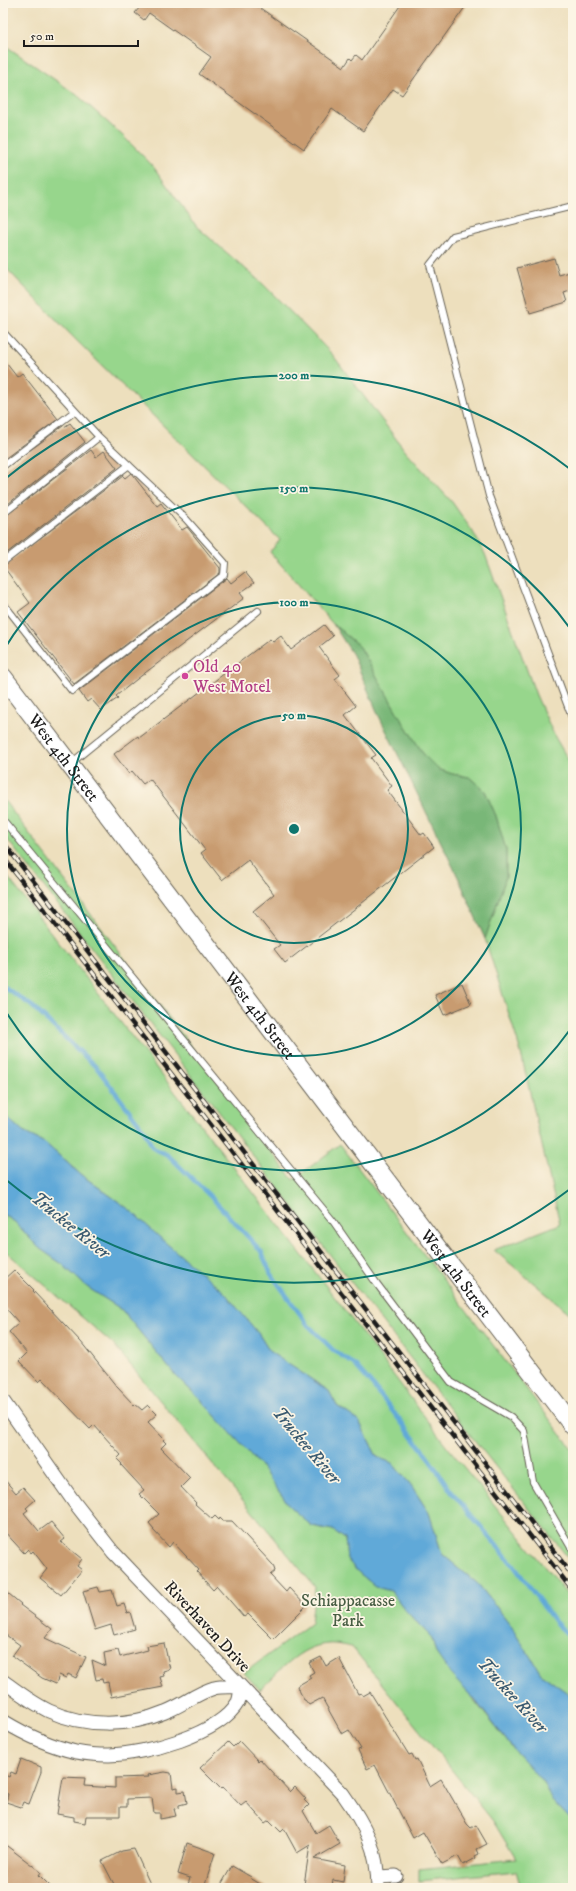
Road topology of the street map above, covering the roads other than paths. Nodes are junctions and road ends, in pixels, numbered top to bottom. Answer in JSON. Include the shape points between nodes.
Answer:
{"nodes":[{"id":1,"x":573,"y":206,"type":"edge"},
{"id":2,"x":3,"y":332,"type":"edge"},
{"id":3,"x":75,"y":411,"type":"junction"},
{"id":4,"x":99,"y":437,"type":"junction"},
{"id":5,"x":128,"y":465,"type":"junction"},
{"id":6,"x":3,"y":466,"type":"edge"},
{"id":7,"x":3,"y":514,"type":"edge"},
{"id":8,"x":3,"y":562,"type":"edge"},
{"id":9,"x":3,"y":603,"type":"edge"},
{"id":10,"x":258,"y":611,"type":"dead end"},
{"id":11,"x":3,"y":678,"type":"edge"},
{"id":12,"x":573,"y":720,"type":"edge"},
{"id":13,"x":69,"y":764,"type":"junction"},
{"id":14,"x":3,"y":820,"type":"edge"},
{"id":15,"x":518,"y":1352,"type":"junction"},
{"id":16,"x":3,"y":1401,"type":"edge"},
{"id":17,"x":573,"y":1416,"type":"edge"},
{"id":18,"x":573,"y":1426,"type":"edge"},
{"id":19,"x":573,"y":1551,"type":"edge"},
{"id":20,"x":3,"y":1681,"type":"edge"},
{"id":21,"x":241,"y":1687,"type":"junction"},
{"id":22,"x":3,"y":1721,"type":"edge"},
{"id":23,"x":396,"y":1876,"type":"dead end"},
{"id":24,"x":378,"y":1883,"type":"edge"}],
"edges":[{"from":1,"to":12,"type":"lane","via":[[453,236],[430,265],[490,496]]},
{"from":2,"to":3,"type":"lane"},
{"from":3,"to":4,"type":"lane"},
{"from":3,"to":6,"type":"lane"},
{"from":4,"to":5,"type":"lane"},
{"from":4,"to":7,"type":"lane"},
{"from":5,"to":8,"type":"lane"},
{"from":5,"to":9,"type":"lane","via":[[186,519],[225,563],[224,575],[72,691]]},
{"from":10,"to":13,"type":"lane"},
{"from":11,"to":13,"type":"main road","name":"West 4th Street"},
{"from":13,"to":15,"type":"main road","name":"West 4th Street"},
{"from":14,"to":19,"type":"lane","via":[[333,1222],[451,1382],[511,1417],[524,1431],[533,1482]]},
{"from":15,"to":17,"type":"main road","name":"West 4th Street"},
{"from":15,"to":18,"type":"main road","name":"West 4th Street"},
{"from":16,"to":21,"type":"street","name":"Riverhaven Drive","via":[[74,1502],[113,1552]]},
{"from":20,"to":21,"type":"street","via":[[50,1712],[103,1723],[146,1719],[182,1705],[212,1689]]},
{"from":21,"to":22,"type":"street","via":[[239,1700],[227,1716],[202,1731],[143,1751],[108,1755],[76,1752],[43,1743]]},
{"from":21,"to":24,"type":"street","name":"Riverhaven Drive","via":[[343,1794],[360,1817],[375,1855]]},
{"from":23,"to":24,"type":"street"}]}
